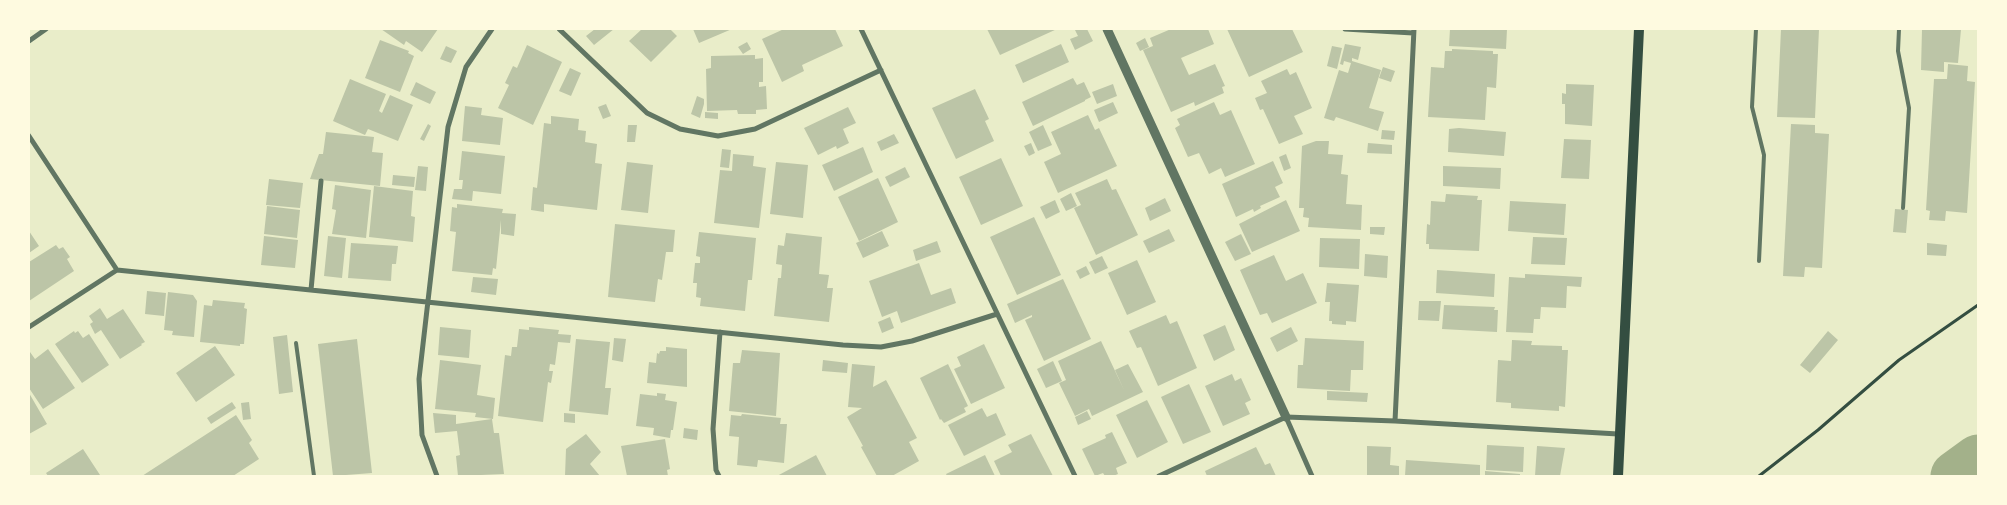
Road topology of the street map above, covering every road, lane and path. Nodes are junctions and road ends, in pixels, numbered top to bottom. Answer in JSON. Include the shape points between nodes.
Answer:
{"nodes":[{"id":1,"x":46,"y":29,"type":"edge"},
{"id":2,"x":492,"y":29,"type":"edge"},
{"id":3,"x":560,"y":29,"type":"edge"},
{"id":4,"x":861,"y":29,"type":"edge"},
{"id":5,"x":1107,"y":29,"type":"edge"},
{"id":6,"x":1345,"y":29,"type":"edge"},
{"id":7,"x":1639,"y":29,"type":"edge"},
{"id":8,"x":1756,"y":29,"type":"edge"},
{"id":9,"x":1899,"y":29,"type":"edge"},
{"id":10,"x":1413,"y":31,"type":"edge"},
{"id":11,"x":29,"y":41,"type":"edge"},
{"id":12,"x":881,"y":70,"type":"junction"},
{"id":13,"x":29,"y":136,"type":"edge"},
{"id":14,"x":322,"y":181,"type":"dead end"},
{"id":15,"x":1903,"y":208,"type":"dead end"},
{"id":16,"x":1758,"y":261,"type":"dead end"},
{"id":17,"x":117,"y":270,"type":"junction"},
{"id":18,"x":310,"y":290,"type":"junction"},
{"id":19,"x":428,"y":302,"type":"junction"},
{"id":20,"x":1978,"y":305,"type":"edge"},
{"id":21,"x":997,"y":314,"type":"junction"},
{"id":22,"x":29,"y":327,"type":"edge"},
{"id":23,"x":720,"y":332,"type":"junction"},
{"id":24,"x":296,"y":343,"type":"dead end"},
{"id":25,"x":1286,"y":418,"type":"junction"},
{"id":26,"x":1395,"y":421,"type":"junction"},
{"id":27,"x":1618,"y":434,"type":"junction"},
{"id":28,"x":314,"y":476,"type":"edge"},
{"id":29,"x":437,"y":476,"type":"edge"},
{"id":30,"x":719,"y":476,"type":"edge"},
{"id":31,"x":1075,"y":476,"type":"edge"},
{"id":32,"x":1159,"y":476,"type":"edge"},
{"id":33,"x":1312,"y":476,"type":"edge"},
{"id":34,"x":1618,"y":476,"type":"edge"},
{"id":35,"x":1759,"y":476,"type":"edge"}],
"edges":[{"from":1,"to":11,"type":"street"},
{"from":2,"to":19,"type":"street","via":[[466,67],[448,128]]},
{"from":3,"to":12,"type":"street","via":[[648,114],[680,130],[718,136],[755,130]]},
{"from":4,"to":12,"type":"street"},
{"from":5,"to":25,"type":"street"},
{"from":6,"to":10,"type":"street"},
{"from":7,"to":27,"type":"main road"},
{"from":8,"to":16,"type":"lane","via":[[1752,107],[1764,155]]},
{"from":9,"to":15,"type":"lane","via":[[1898,51],[1909,108]]},
{"from":10,"to":26,"type":"street"},
{"from":12,"to":21,"type":"street"},
{"from":13,"to":17,"type":"street"},
{"from":14,"to":18,"type":"street"},
{"from":17,"to":18,"type":"street"},
{"from":17,"to":22,"type":"street"},
{"from":18,"to":19,"type":"street"},
{"from":19,"to":23,"type":"street"},
{"from":19,"to":29,"type":"street","via":[[419,379],[422,435]]},
{"from":20,"to":35,"type":"path","via":[[1899,360]]},
{"from":21,"to":23,"type":"street","via":[[912,341],[881,347]]},
{"from":21,"to":31,"type":"street"},
{"from":23,"to":30,"type":"street","via":[[713,429]]},
{"from":24,"to":28,"type":"lane"},
{"from":25,"to":26,"type":"street"},
{"from":25,"to":32,"type":"street"},
{"from":25,"to":33,"type":"street"},
{"from":26,"to":27,"type":"street"},
{"from":27,"to":34,"type":"main road"}]}
